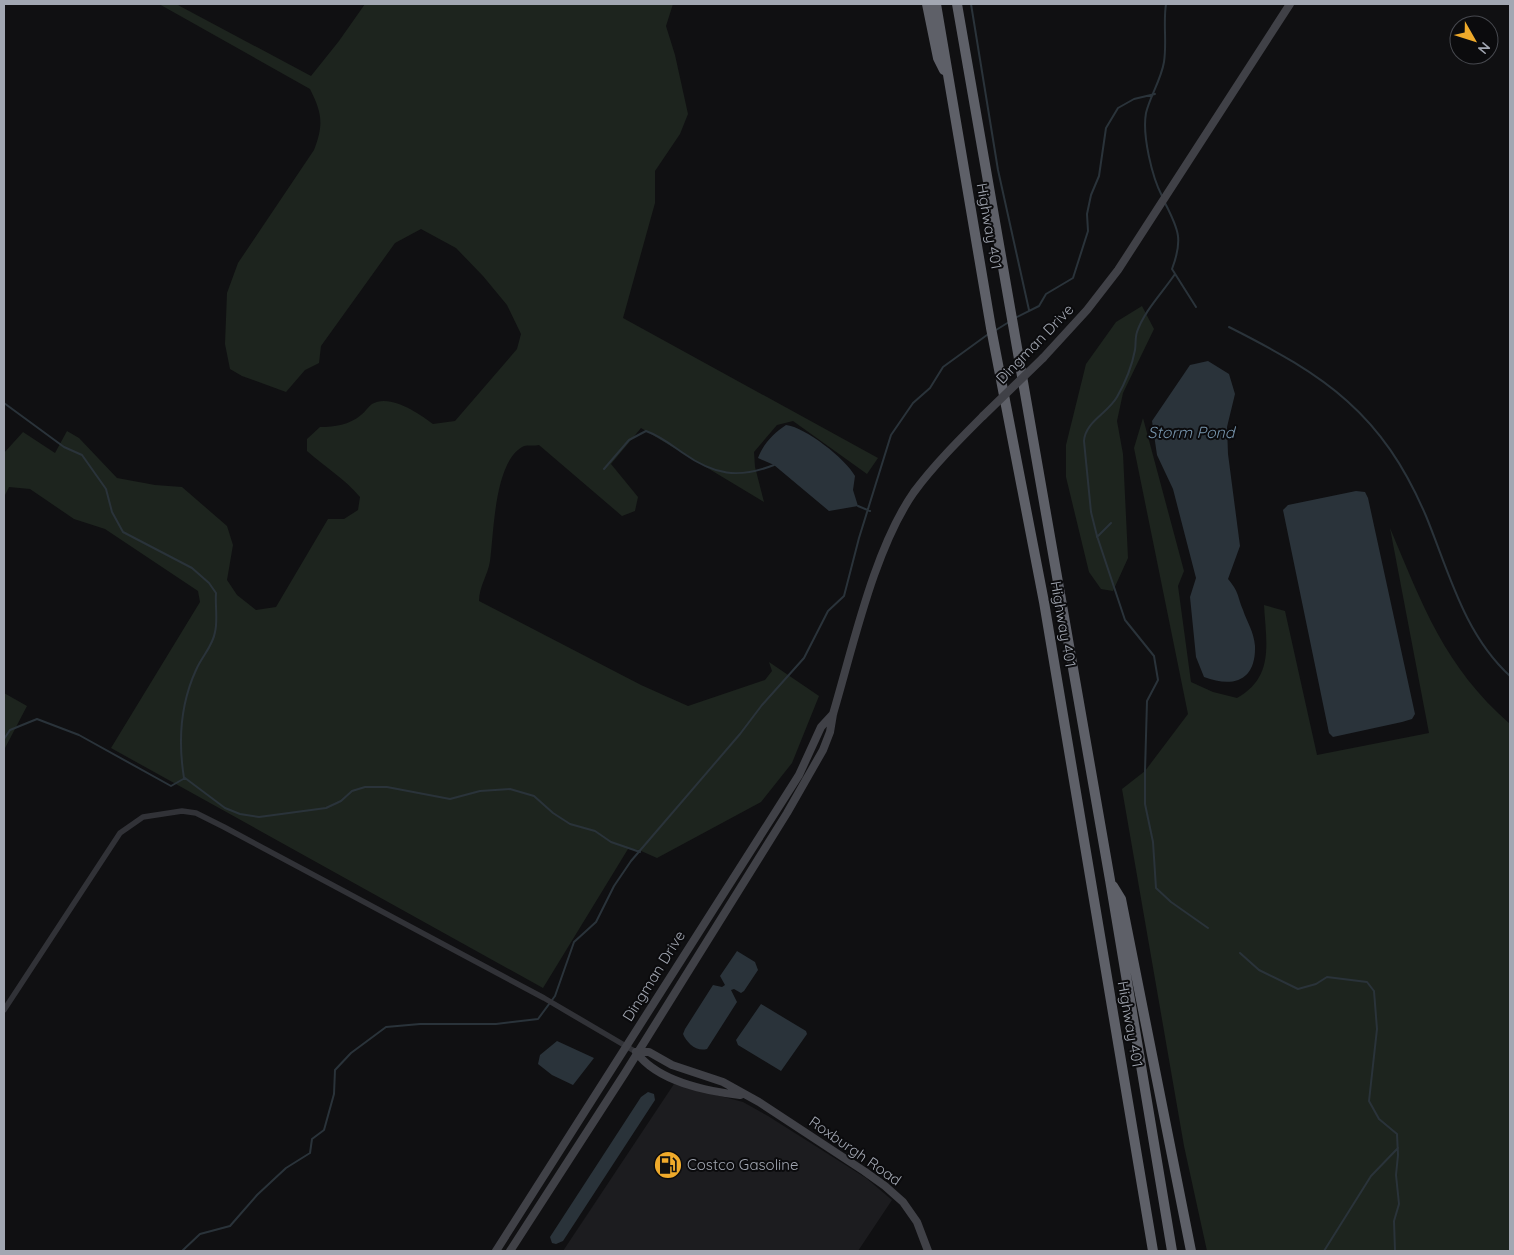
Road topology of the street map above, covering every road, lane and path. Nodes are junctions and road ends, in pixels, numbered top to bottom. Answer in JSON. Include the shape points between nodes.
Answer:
{"nodes":[{"id":1,"x":927,"y":4,"type":"edge"},
{"id":2,"x":936,"y":4,"type":"edge"},
{"id":3,"x":957,"y":4,"type":"edge"},
{"id":4,"x":1290,"y":4,"type":"edge"},
{"id":5,"x":950,"y":83,"type":"junction"},
{"id":6,"x":833,"y":714,"type":"junction"},
{"id":7,"x":1110,"y":880,"type":"junction"},
{"id":8,"x":4,"y":1010,"type":"edge"},
{"id":9,"x":627,"y":1046,"type":"junction"},
{"id":10,"x":636,"y":1052,"type":"junction"},
{"id":11,"x":743,"y":1095,"type":"junction"},
{"id":12,"x":496,"y":1251,"type":"edge"},
{"id":13,"x":510,"y":1251,"type":"edge"},
{"id":14,"x":928,"y":1251,"type":"edge"},
{"id":15,"x":1153,"y":1251,"type":"edge"},
{"id":16,"x":1172,"y":1251,"type":"edge"},
{"id":17,"x":1191,"y":1251,"type":"edge"}],
"edges":[{"from":1,"to":5,"type":"highway","via":[[938,58]]},
{"from":2,"to":5,"type":"highway","name":"Highway 401"},
{"from":3,"to":7,"type":"highway","name":"Highway 401"},
{"from":4,"to":6,"type":"main road","name":"Dingman Drive","bridge":true,"via":[[1118,270],[1087,310],[983,416],[914,493],[892,531],[865,606]]},
{"from":5,"to":15,"type":"highway","name":"Highway 401","via":[[991,328],[1044,602]]},
{"from":6,"to":9,"type":"main road","name":"Dingman Drive","via":[[821,727],[799,774]]},
{"from":6,"to":10,"type":"main road","name":"Dingman Drive","via":[[830,732],[802,787]]},
{"from":7,"to":16,"type":"highway","name":"Highway 401"},
{"from":7,"to":17,"type":"highway","via":[[1121,899]]},
{"from":8,"to":9,"type":"street","via":[[120,833],[143,817],[182,811],[196,813],[224,827],[557,1005]]},
{"from":9,"to":10,"type":"street"},
{"from":9,"to":12,"type":"main road","name":"Dingman Drive"},
{"from":10,"to":11,"type":"main road","name":"Roxburgh Road","via":[[649,1052],[672,1065],[723,1082]]},
{"from":10,"to":11,"type":"main road","name":"Roxburgh Road","via":[[643,1061],[681,1081]]},
{"from":10,"to":13,"type":"main road","name":"Dingman Drive"},
{"from":11,"to":14,"type":"main road","name":"Roxburgh Road","via":[[759,1102],[894,1193],[917,1222]]}]}
